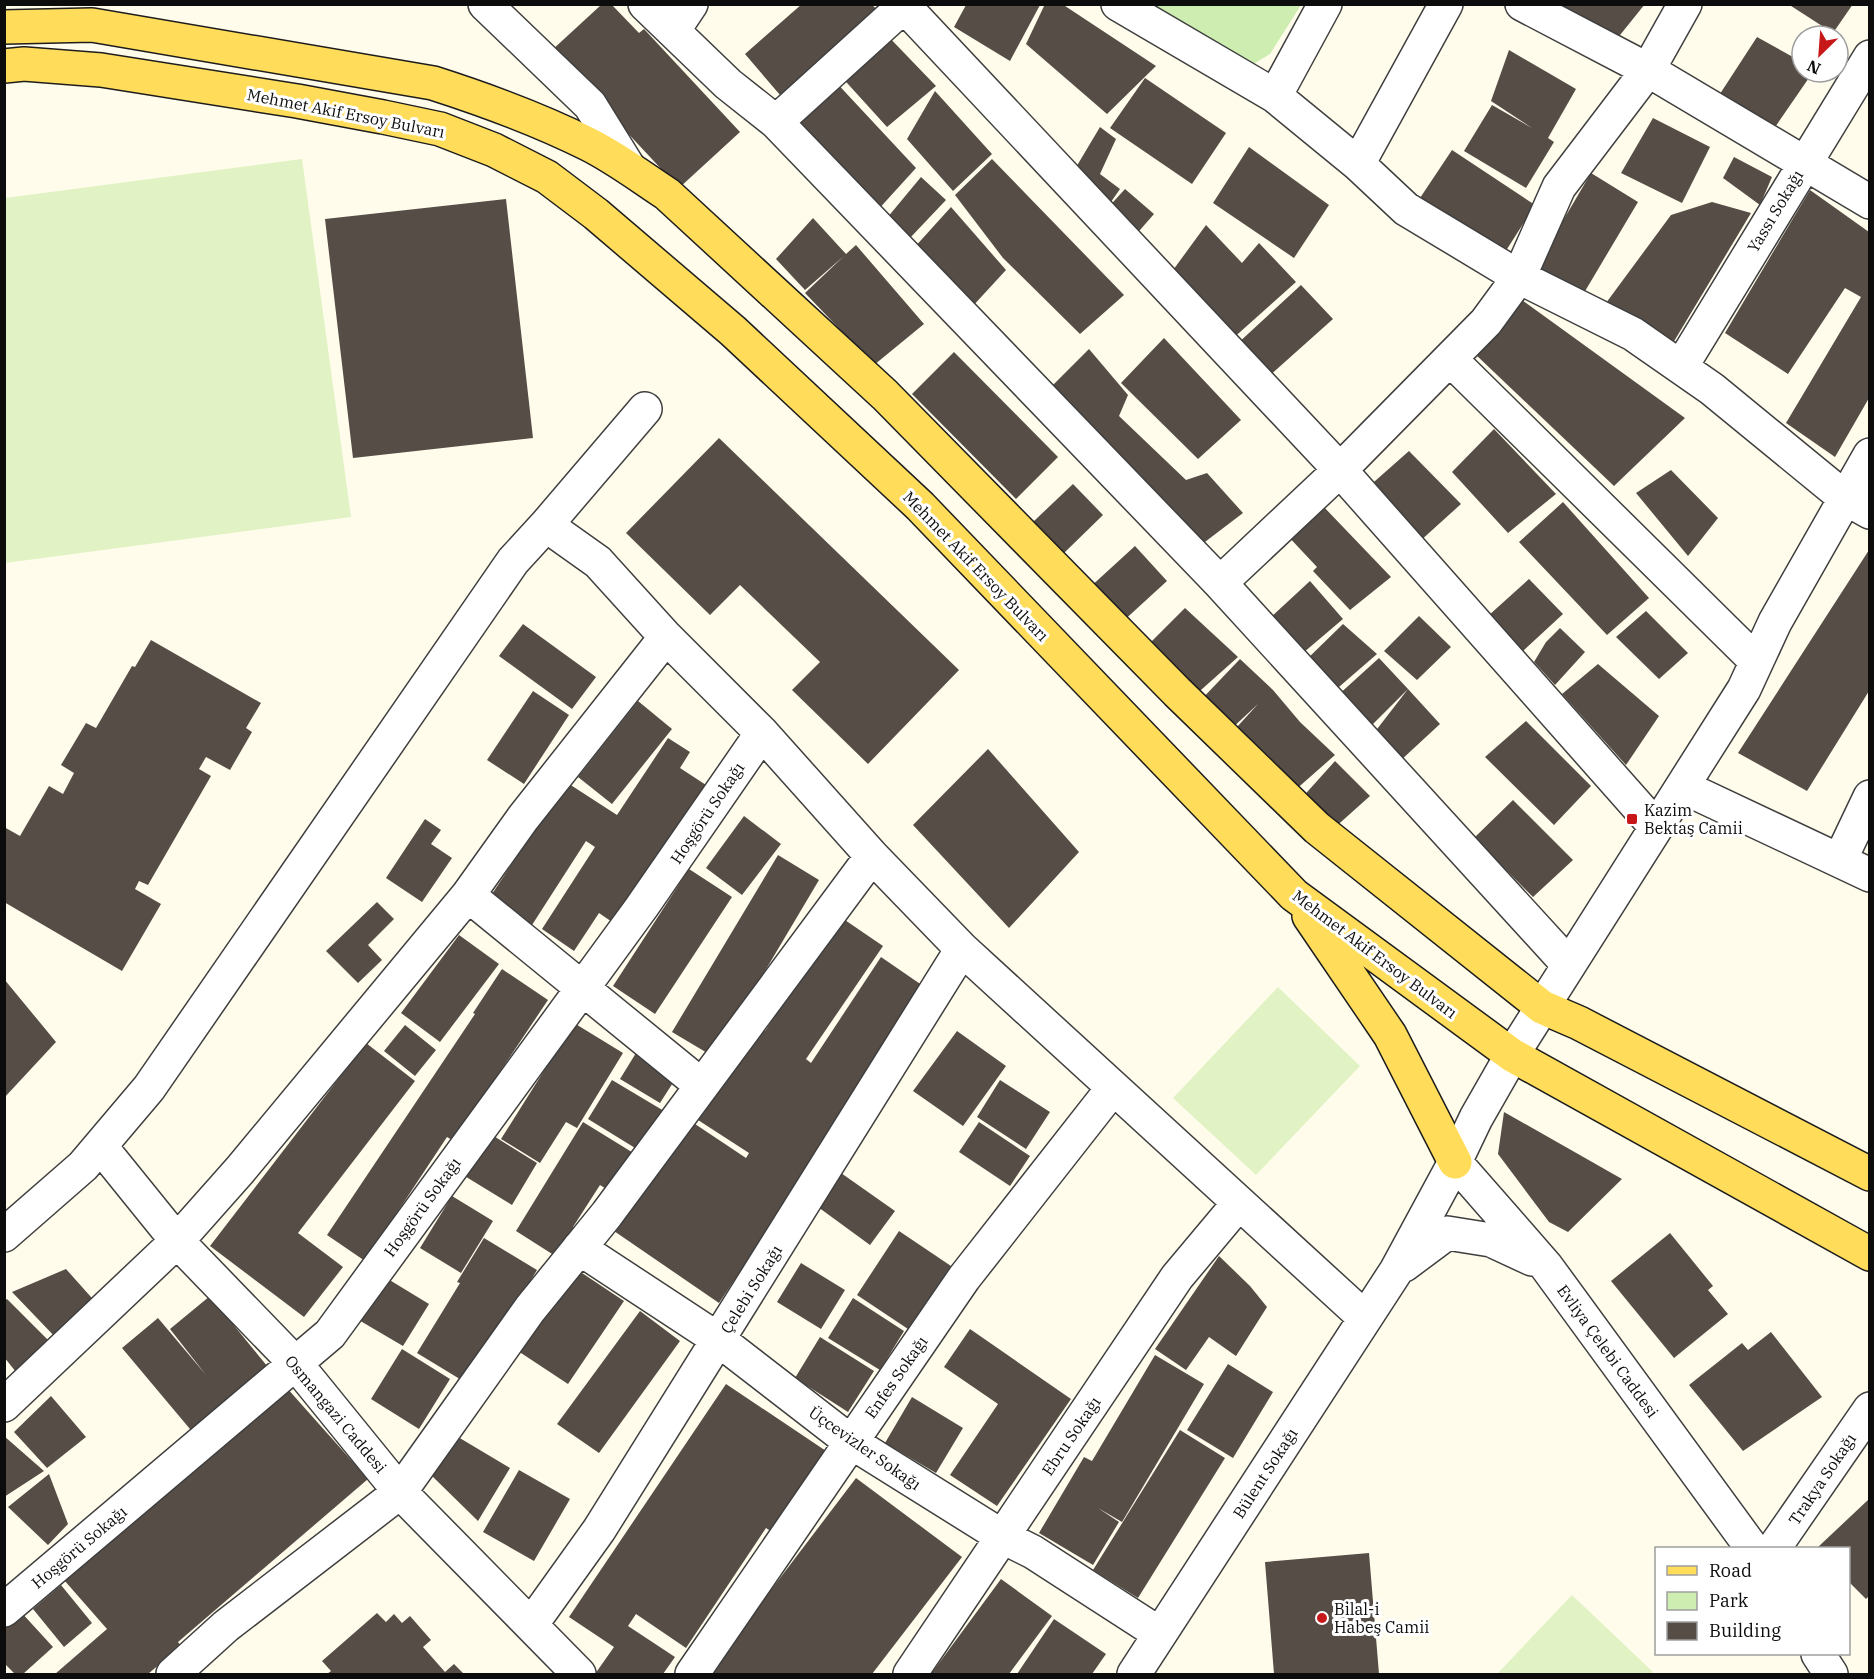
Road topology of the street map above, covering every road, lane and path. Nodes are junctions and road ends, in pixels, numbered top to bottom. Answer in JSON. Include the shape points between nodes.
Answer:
{"nodes":[{"id":1,"x":485,"y":4,"type":"edge"},
{"id":2,"x":645,"y":4,"type":"edge"},
{"id":3,"x":691,"y":4,"type":"edge"},
{"id":4,"x":1118,"y":4,"type":"edge"},
{"id":5,"x":1325,"y":4,"type":"edge"},
{"id":6,"x":1446,"y":4,"type":"edge"},
{"id":7,"x":1522,"y":4,"type":"edge"},
{"id":8,"x":1685,"y":4,"type":"edge"},
{"id":9,"x":905,"y":5,"type":"edge"},
{"id":10,"x":6,"y":20,"type":"edge"},
{"id":11,"x":672,"y":31,"type":"junction"},
{"id":12,"x":1869,"y":57,"type":"edge"},
{"id":13,"x":4,"y":66,"type":"edge"},
{"id":14,"x":1648,"y":70,"type":"junction"},
{"id":15,"x":1275,"y":96,"type":"junction"},
{"id":16,"x":776,"y":122,"type":"junction"},
{"id":17,"x":1804,"y":163,"type":"junction"},
{"id":18,"x":1358,"y":165,"type":"junction"},
{"id":19,"x":629,"y":168,"type":"junction"},
{"id":20,"x":1869,"y":202,"type":"edge"},
{"id":21,"x":1519,"y":277,"type":"junction"},
{"id":22,"x":1450,"y":359,"type":"junction"},
{"id":23,"x":1681,"y":367,"type":"junction"},
{"id":24,"x":645,"y":409,"type":"dead end"},
{"id":25,"x":1869,"y":455,"type":"edge"},
{"id":26,"x":1340,"y":470,"type":"junction"},
{"id":27,"x":1857,"y":505,"type":"edge"},
{"id":28,"x":546,"y":525,"type":"junction"},
{"id":29,"x":1220,"y":583,"type":"junction"},
{"id":30,"x":666,"y":637,"type":"junction"},
{"id":31,"x":1756,"y":661,"type":"junction"},
{"id":32,"x":762,"y":733,"type":"junction"},
{"id":33,"x":1683,"y":787,"type":"junction"},
{"id":34,"x":1869,"y":797,"type":"edge"},
{"id":35,"x":1656,"y":827,"type":"junction"},
{"id":36,"x":872,"y":856,"type":"junction"},
{"id":37,"x":1840,"y":860,"type":"junction"},
{"id":38,"x":1869,"y":875,"type":"edge"},
{"id":39,"x":468,"y":895,"type":"junction"},
{"id":40,"x":1294,"y":895,"type":"junction"},
{"id":41,"x":962,"y":949,"type":"junction"},
{"id":42,"x":1568,"y":964,"type":"junction"},
{"id":43,"x":583,"y":988,"type":"junction"},
{"id":44,"x":1542,"y":1006,"type":"junction"},
{"id":45,"x":1512,"y":1055,"type":"junction"},
{"id":46,"x":701,"y":1085,"type":"junction"},
{"id":47,"x":1113,"y":1088,"type":"junction"},
{"id":48,"x":101,"y":1147,"type":"junction"},
{"id":49,"x":1455,"y":1162,"type":"junction"},
{"id":50,"x":1869,"y":1174,"type":"edge"},
{"id":51,"x":1239,"y":1203,"type":"junction"},
{"id":52,"x":4,"y":1234,"type":"edge"},
{"id":53,"x":177,"y":1241,"type":"junction"},
{"id":54,"x":579,"y":1248,"type":"junction"},
{"id":55,"x":1869,"y":1254,"type":"edge"},
{"id":56,"x":1546,"y":1266,"type":"junction"},
{"id":57,"x":1396,"y":1271,"type":"junction"},
{"id":58,"x":1365,"y":1318,"type":"junction"},
{"id":59,"x":719,"y":1340,"type":"junction"},
{"id":60,"x":296,"y":1364,"type":"junction"},
{"id":61,"x":4,"y":1406,"type":"edge"},
{"id":62,"x":1869,"y":1409,"type":"edge"},
{"id":63,"x":851,"y":1442,"type":"junction"},
{"id":64,"x":400,"y":1492,"type":"junction"},
{"id":65,"x":1003,"y":1538,"type":"junction"},
{"id":66,"x":1751,"y":1547,"type":"edge"},
{"id":67,"x":1775,"y":1547,"type":"edge"},
{"id":68,"x":4,"y":1610,"type":"edge"},
{"id":69,"x":531,"y":1624,"type":"junction"},
{"id":70,"x":1160,"y":1634,"type":"junction"},
{"id":71,"x":1819,"y":1655,"type":"edge"},
{"id":72,"x":173,"y":1674,"type":"edge"},
{"id":73,"x":579,"y":1674,"type":"edge"},
{"id":74,"x":692,"y":1674,"type":"edge"},
{"id":75,"x":910,"y":1674,"type":"edge"},
{"id":76,"x":1134,"y":1674,"type":"edge"},
{"id":77,"x":1831,"y":1674,"type":"edge"}],
"edges":[{"from":1,"to":19,"type":"street","via":[[590,105]]},
{"from":2,"to":11,"type":"street"},
{"from":3,"to":11,"type":"street"},
{"from":4,"to":15,"type":"street"},
{"from":5,"to":15,"type":"street"},
{"from":6,"to":18,"type":"street"},
{"from":7,"to":14,"type":"street"},
{"from":8,"to":14,"type":"street"},
{"from":9,"to":16,"type":"street"},
{"from":9,"to":26,"type":"street"},
{"from":10,"to":19,"type":"main road","via":[[92,25],[433,83],[542,123]]},
{"from":11,"to":16,"type":"street","via":[[728,84]]},
{"from":12,"to":17,"type":"street","name":"Yassı Sokağı"},
{"from":13,"to":40,"type":"main road","name":"Mehmet Akif Ersoy Bulvarı","via":[[101,70],[403,121],[441,129],[547,177],[733,331],[920,506]]},
{"from":14,"to":17,"type":"street"},
{"from":14,"to":21,"type":"street","via":[[1559,187]]},
{"from":15,"to":18,"type":"street"},
{"from":16,"to":29,"type":"street"},
{"from":17,"to":20,"type":"street"},
{"from":17,"to":23,"type":"street","name":"Yassı Sokağı"},
{"from":18,"to":21,"type":"street","via":[[1406,209]]},
{"from":19,"to":44,"type":"main road","via":[[667,194],[885,395],[1177,692],[1317,828]]},
{"from":21,"to":22,"type":"street","via":[[1486,322]]},
{"from":21,"to":23,"type":"street","via":[[1632,334]]},
{"from":22,"to":26,"type":"street"},
{"from":22,"to":31,"type":"street"},
{"from":23,"to":27,"type":"street"},
{"from":24,"to":28,"type":"street"},
{"from":25,"to":27,"type":"street"},
{"from":26,"to":29,"type":"street"},
{"from":26,"to":35,"type":"street"},
{"from":27,"to":31,"type":"street","via":[[1775,622]]},
{"from":28,"to":30,"type":"street","via":[[598,562]]},
{"from":28,"to":48,"type":"street","via":[[513,561],[149,1088]]},
{"from":29,"to":42,"type":"street"},
{"from":30,"to":32,"type":"street"},
{"from":30,"to":39,"type":"street","via":[[523,818]]},
{"from":31,"to":33,"type":"street","via":[[1744,689]]},
{"from":32,"to":36,"type":"street"},
{"from":32,"to":43,"type":"street","name":"Hoşgörü Sokağı"},
{"from":33,"to":35,"type":"street"},
{"from":33,"to":37,"type":"street"},
{"from":34,"to":37,"type":"street"},
{"from":35,"to":42,"type":"street"},
{"from":36,"to":41,"type":"street"},
{"from":36,"to":46,"type":"street"},
{"from":37,"to":38,"type":"street"},
{"from":39,"to":43,"type":"street"},
{"from":39,"to":53,"type":"street"},
{"from":40,"to":45,"type":"main road","name":"Mehmet Akif Ersoy Bulvarı"},
{"from":40,"to":49,"type":"main road","via":[[1390,1035]]},
{"from":41,"to":47,"type":"street"},
{"from":41,"to":59,"type":"street","name":"Çelebi Sokağı"},
{"from":42,"to":44,"type":"street"},
{"from":43,"to":46,"type":"street"},
{"from":43,"to":60,"type":"street","name":"Hoşgörü Sokağı","via":[[330,1334]]},
{"from":44,"to":45,"type":"street"},
{"from":44,"to":50,"type":"main road"},
{"from":45,"to":49,"type":"street"},
{"from":45,"to":55,"type":"main road","name":"Mehmet Akif Ersoy Bulvarı"},
{"from":46,"to":54,"type":"street"},
{"from":47,"to":51,"type":"street"},
{"from":47,"to":63,"type":"street","name":"Enfes Sokağı","via":[[964,1278]]},
{"from":48,"to":52,"type":"street"},
{"from":48,"to":53,"type":"street","name":"Osmangazi Caddesi"},
{"from":49,"to":56,"type":"street","name":"Evliya Çelebi Caddesi"},
{"from":49,"to":57,"type":"street"},
{"from":51,"to":58,"type":"street"},
{"from":51,"to":65,"type":"street","name":"Ebru Sokağı","via":[[1177,1277]]},
{"from":53,"to":60,"type":"street","name":"Osmangazi Caddesi"},
{"from":53,"to":61,"type":"street"},
{"from":54,"to":59,"type":"street","name":"Üçcevizler Sokağı"},
{"from":54,"to":64,"type":"street","via":[[530,1309]]},
{"from":56,"to":57,"type":"street","via":[[1491,1240],[1447,1233]]},
{"from":56,"to":66,"type":"street","name":"Evliya Çelebi Caddesi"},
{"from":57,"to":58,"type":"street","name":"Bülent Sokağı"},
{"from":58,"to":70,"type":"street","name":"Bülent Sokağı"},
{"from":59,"to":63,"type":"street","name":"Üçcevizler Sokağı"},
{"from":59,"to":69,"type":"street","name":"Çelebi Sokağı","via":[[599,1530]]},
{"from":60,"to":64,"type":"street","name":"Osmangazi Caddesi"},
{"from":60,"to":68,"type":"street","name":"Hoşgörü Sokağı"},
{"from":62,"to":67,"type":"street","name":"Trakya Sokağı"},
{"from":63,"to":65,"type":"street","name":"Üçcevizler Sokağı"},
{"from":63,"to":74,"type":"street","name":"Enfes Sokağı"},
{"from":64,"to":69,"type":"street","name":"Osmangazi Caddesi"},
{"from":64,"to":72,"type":"street","via":[[226,1626]]},
{"from":65,"to":70,"type":"street","name":"Üçcevizler Sokağı","via":[[1033,1552]]},
{"from":65,"to":75,"type":"street","name":"Ebru Sokağı"},
{"from":69,"to":73,"type":"street","name":"Osmangazi Caddesi"},
{"from":70,"to":76,"type":"street","name":"Bülent Sokağı"},
{"from":71,"to":77,"type":"street"}]}
